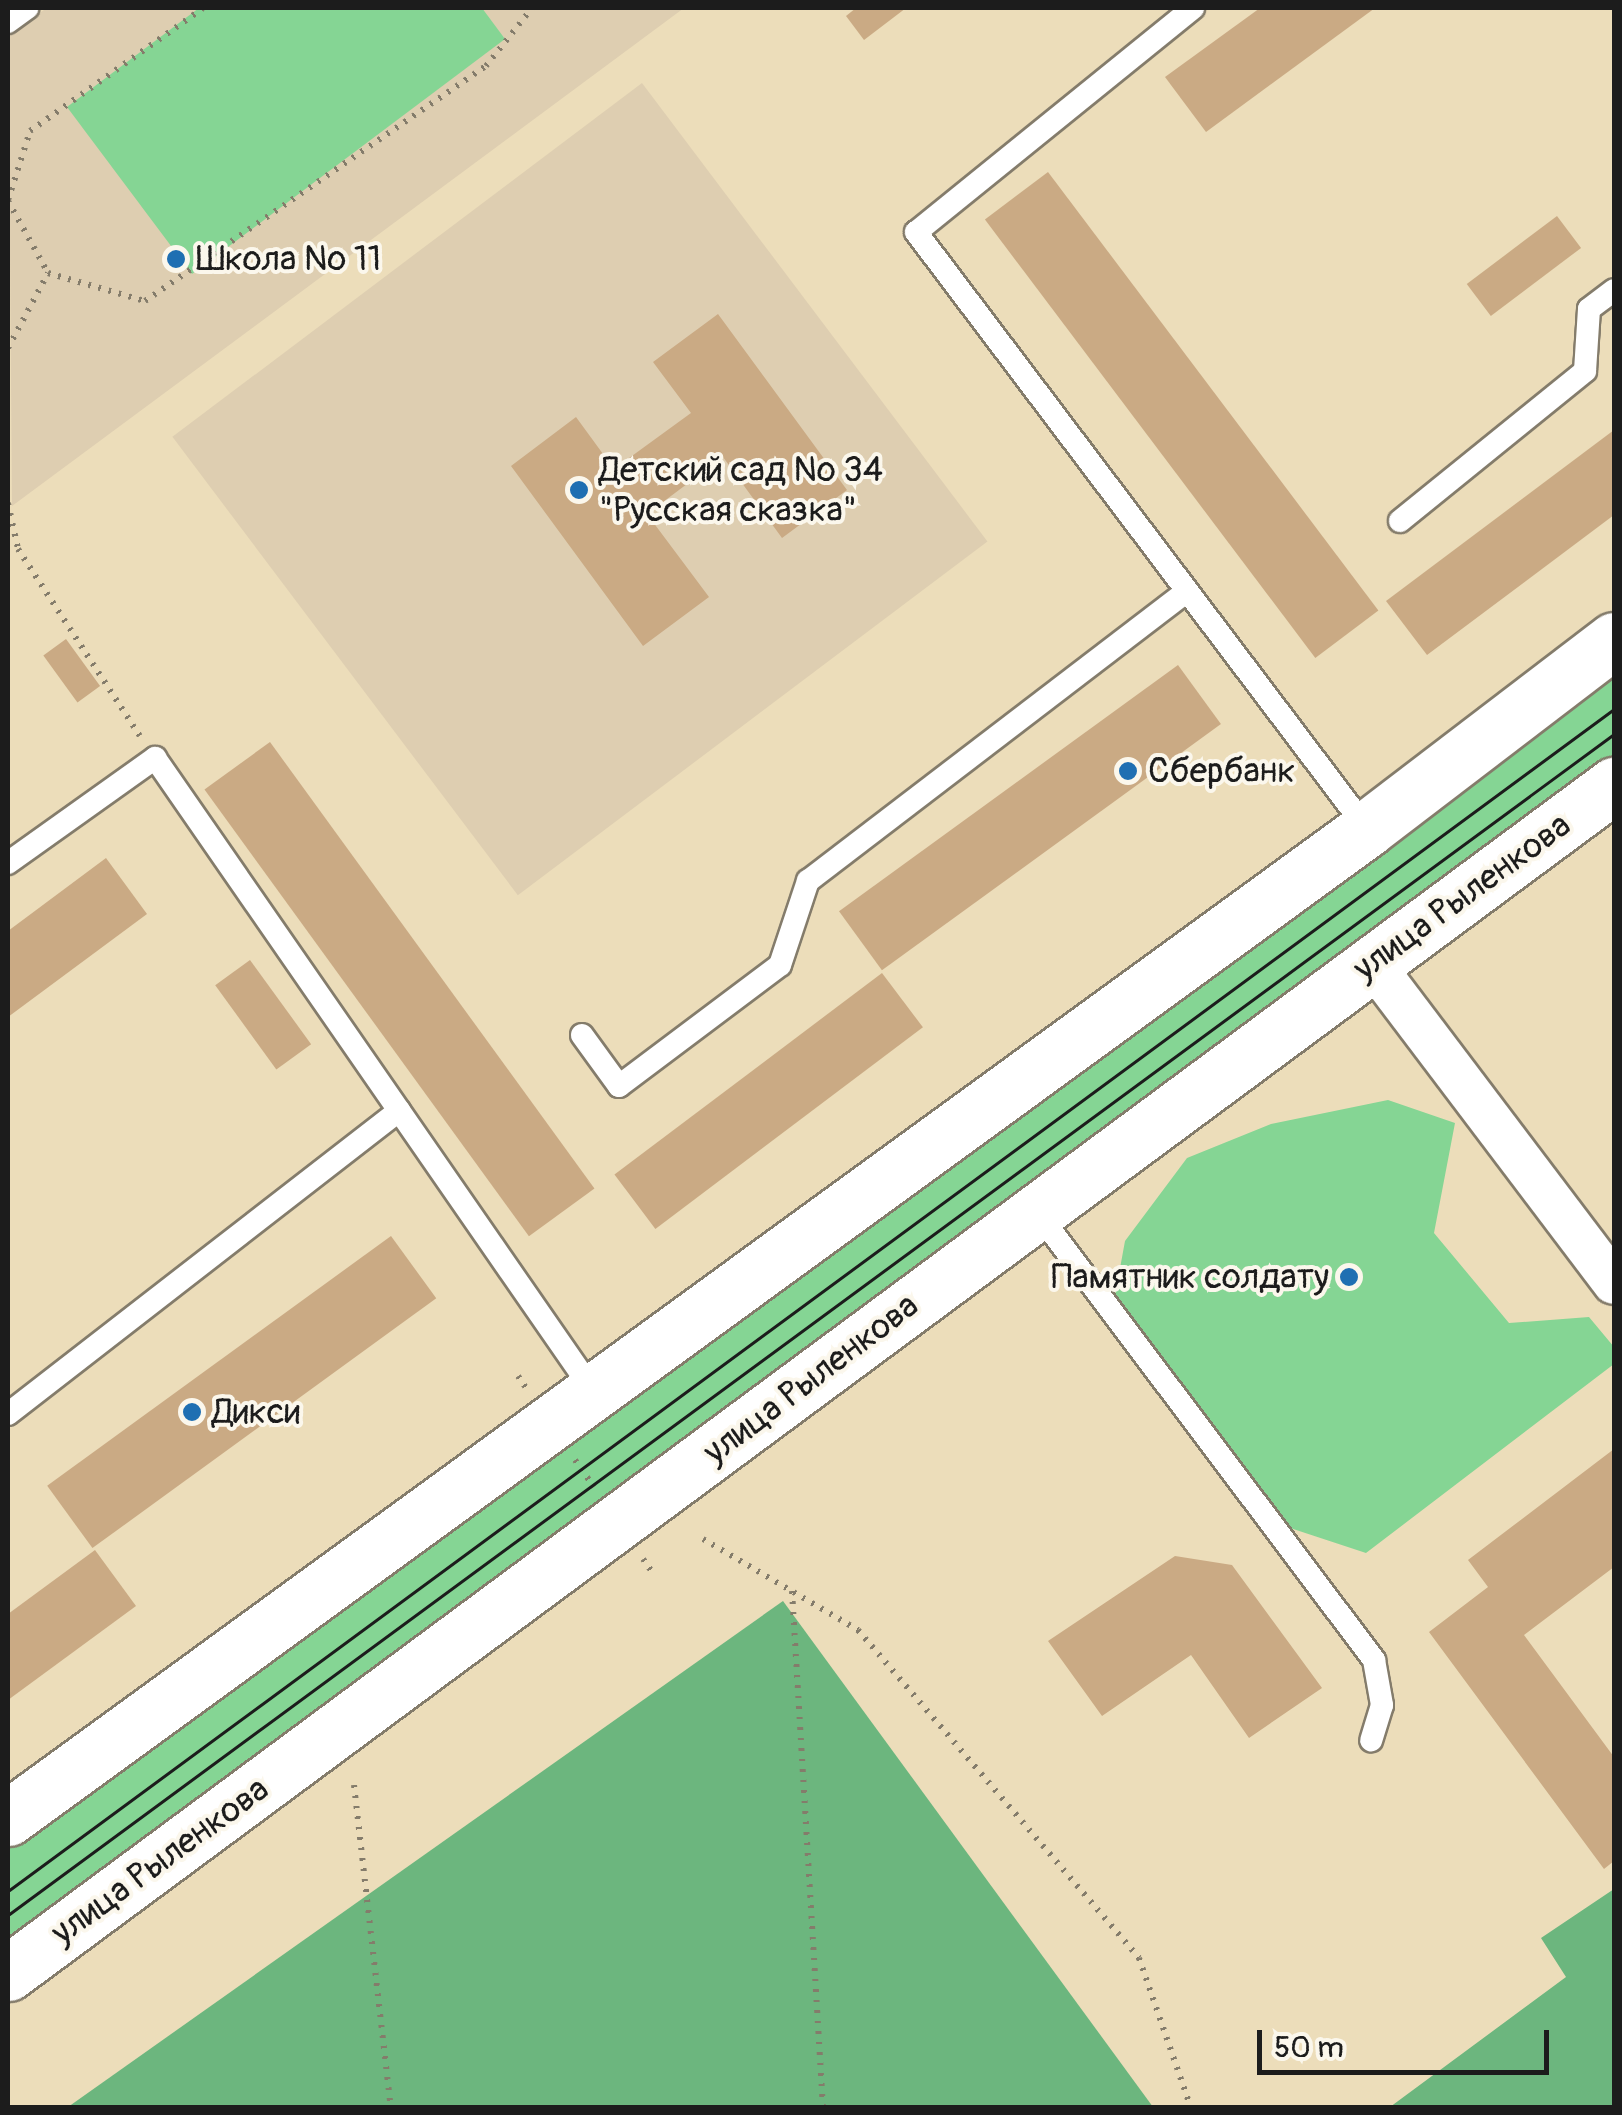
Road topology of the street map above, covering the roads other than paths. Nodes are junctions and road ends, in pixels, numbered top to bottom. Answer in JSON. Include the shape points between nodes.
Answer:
{"nodes":[{"id":1,"x":26,"y":8,"type":"edge"},
{"id":2,"x":1192,"y":8,"type":"edge"},
{"id":3,"x":8,"y":22,"type":"edge"},
{"id":4,"x":1614,"y":290,"type":"edge"},
{"id":5,"x":1400,"y":521,"type":"dead end"},
{"id":6,"x":1187,"y":591,"type":"junction"},
{"id":7,"x":1614,"y":640,"type":"edge"},
{"id":8,"x":1614,"y":784,"type":"edge"},
{"id":9,"x":1366,"y":828,"type":"junction"},
{"id":10,"x":8,"y":863,"type":"edge"},
{"id":11,"x":1372,"y":963,"type":"junction"},
{"id":12,"x":582,"y":1036,"type":"dead end"},
{"id":13,"x":399,"y":1111,"type":"junction"},
{"id":14,"x":1037,"y":1212,"type":"junction"},
{"id":15,"x":1614,"y":1283,"type":"edge"},
{"id":16,"x":591,"y":1388,"type":"junction"},
{"id":17,"x":8,"y":1414,"type":"edge"},
{"id":18,"x":1372,"y":1740,"type":"dead end"},
{"id":19,"x":8,"y":1818,"type":"edge"},
{"id":20,"x":8,"y":1974,"type":"edge"}],
"edges":[{"from":1,"to":3,"type":"lane"},
{"from":2,"to":6,"type":"lane","via":[[916,232]]},
{"from":4,"to":5,"type":"lane","via":[[1589,309],[1586,371]]},
{"from":6,"to":9,"type":"lane"},
{"from":6,"to":12,"type":"lane","via":[[808,881],[780,965],[620,1086]]},
{"from":7,"to":9,"type":"street"},
{"from":8,"to":11,"type":"street","name":"улица Рыленкова"},
{"from":9,"to":16,"type":"street"},
{"from":10,"to":13,"type":"lane","via":[[155,758]]},
{"from":11,"to":14,"type":"street","name":"улица Рыленкова"},
{"from":11,"to":15,"type":"street"},
{"from":13,"to":16,"type":"lane"},
{"from":13,"to":17,"type":"lane"},
{"from":14,"to":18,"type":"lane","via":[[1374,1660],[1382,1705]]},
{"from":14,"to":20,"type":"street","name":"улица Рыленкова"},
{"from":16,"to":19,"type":"street"}]}
